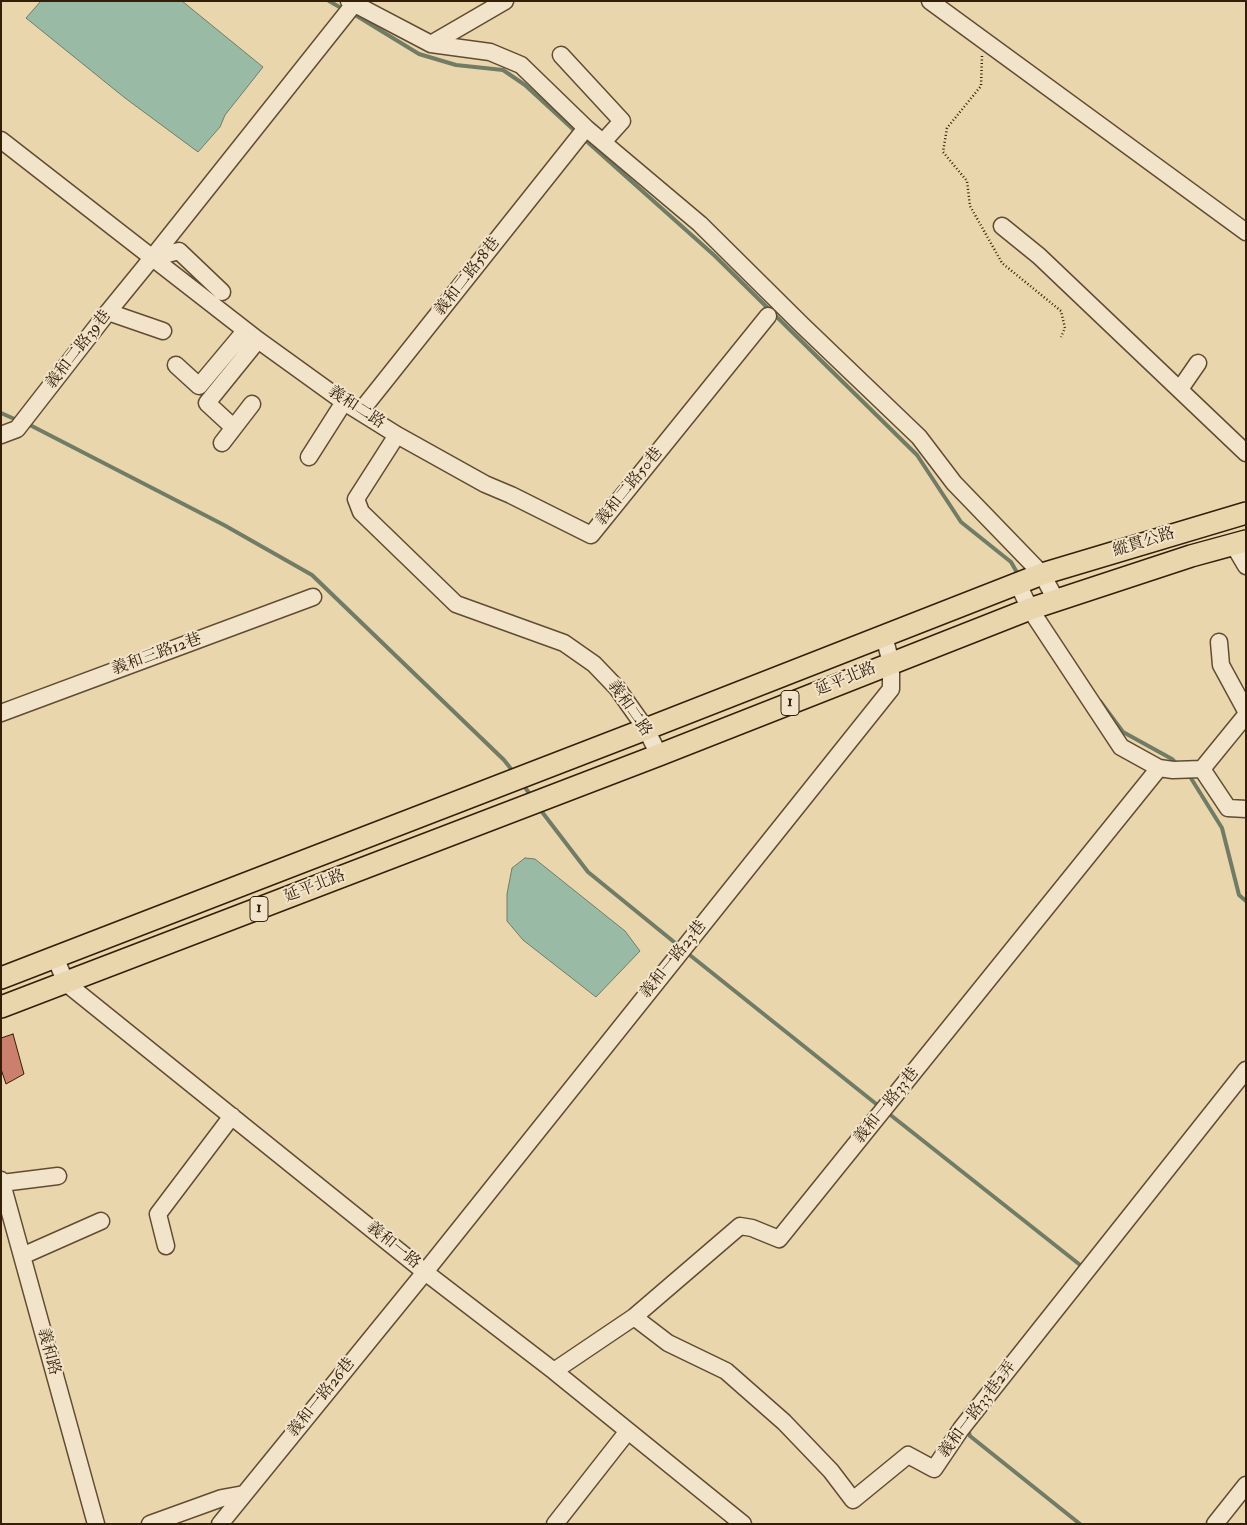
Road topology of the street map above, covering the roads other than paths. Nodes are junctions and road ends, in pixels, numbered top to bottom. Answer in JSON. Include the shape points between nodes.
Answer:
{"nodes":[{"id":1,"x":505,"y":1,"type":"edge"},
{"id":2,"x":930,"y":1,"type":"edge"},
{"id":3,"x":349,"y":8,"type":"edge"},
{"id":4,"x":431,"y":44,"type":"junction"},
{"id":5,"x":561,"y":55,"type":"dead end"},
{"id":6,"x":581,"y":134,"type":"junction"},
{"id":7,"x":1,"y":140,"type":"edge"},
{"id":8,"x":603,"y":142,"type":"junction"},
{"id":9,"x":1002,"y":226,"type":"dead end"},
{"id":10,"x":1246,"y":232,"type":"edge"},
{"id":11,"x":152,"y":258,"type":"junction"},
{"id":12,"x":222,"y":292,"type":"dead end"},
{"id":13,"x":108,"y":312,"type":"junction"},
{"id":14,"x":768,"y":316,"type":"dead end"},
{"id":15,"x":163,"y":331,"type":"dead end"},
{"id":16,"x":252,"y":335,"type":"junction"},
{"id":17,"x":1198,"y":363,"type":"dead end"},
{"id":18,"x":176,"y":365,"type":"dead end"},
{"id":19,"x":1180,"y":389,"type":"junction"},
{"id":20,"x":344,"y":402,"type":"junction"},
{"id":21,"x":252,"y":404,"type":"dead end"},
{"id":22,"x":360,"y":412,"type":"junction"},
{"id":23,"x":233,"y":428,"type":"junction"},
{"id":24,"x":1,"y":435,"type":"edge"},
{"id":25,"x":397,"y":435,"type":"junction"},
{"id":26,"x":222,"y":443,"type":"dead end"},
{"id":27,"x":1246,"y":453,"type":"edge"},
{"id":28,"x":309,"y":457,"type":"dead end"},
{"id":29,"x":1246,"y":513,"type":"edge"},
{"id":30,"x":1182,"y":531,"type":"junction"},
{"id":31,"x":1240,"y":542,"type":"edge"},
{"id":32,"x":1191,"y":556,"type":"junction"},
{"id":33,"x":1246,"y":566,"type":"edge"},
{"id":34,"x":1042,"y":574,"type":"junction"},
{"id":35,"x":1018,"y":584,"type":"junction"},
{"id":36,"x":313,"y":597,"type":"dead end"},
{"id":37,"x":1056,"y":600,"type":"junction"},
{"id":38,"x":1030,"y":610,"type":"junction"},
{"id":39,"x":884,"y":636,"type":"junction"},
{"id":40,"x":1220,"y":642,"type":"dead end"},
{"id":41,"x":891,"y":663,"type":"junction"},
{"id":42,"x":1246,"y":711,"type":"edge"},
{"id":43,"x":1,"y":713,"type":"edge"},
{"id":44,"x":1246,"y":715,"type":"edge"},
{"id":45,"x":646,"y":729,"type":"junction"},
{"id":46,"x":659,"y":755,"type":"junction"},
{"id":47,"x":1181,"y":769,"type":"junction"},
{"id":48,"x":1246,"y":809,"type":"edge"},
{"id":49,"x":55,"y":957,"type":"junction"},
{"id":50,"x":1,"y":978,"type":"edge"},
{"id":51,"x":66,"y":983,"type":"junction"},
{"id":52,"x":1,"y":1007,"type":"edge"},
{"id":53,"x":1246,"y":1070,"type":"edge"},
{"id":54,"x":232,"y":1116,"type":"junction"},
{"id":55,"x":58,"y":1176,"type":"dead end"},
{"id":56,"x":2,"y":1182,"type":"edge"},
{"id":57,"x":101,"y":1221,"type":"dead end"},
{"id":58,"x":166,"y":1246,"type":"dead end"},
{"id":59,"x":22,"y":1256,"type":"junction"},
{"id":60,"x":425,"y":1272,"type":"junction"},
{"id":61,"x":634,"y":1317,"type":"junction"},
{"id":62,"x":554,"y":1371,"type":"junction"},
{"id":63,"x":628,"y":1431,"type":"junction"},
{"id":64,"x":1246,"y":1485,"type":"edge"},
{"id":65,"x":244,"y":1494,"type":"junction"},
{"id":66,"x":96,"y":1524,"type":"edge"},
{"id":67,"x":150,"y":1524,"type":"edge"},
{"id":68,"x":220,"y":1524,"type":"edge"},
{"id":69,"x":555,"y":1524,"type":"edge"},
{"id":70,"x":743,"y":1524,"type":"edge"},
{"id":71,"x":1215,"y":1524,"type":"edge"}],
"edges":[{"from":1,"to":4,"type":"street"},
{"from":2,"to":10,"type":"street"},
{"from":3,"to":4,"type":"street"},
{"from":3,"to":11,"type":"street","name":"義和二路39巷"},
{"from":4,"to":6,"type":"street","via":[[490,52],[521,65]]},
{"from":5,"to":8,"type":"street","via":[[622,121]]},
{"from":6,"to":8,"type":"street"},
{"from":6,"to":22,"type":"street","name":"義和二路58巷"},
{"from":7,"to":11,"type":"street","name":"義和二路"},
{"from":8,"to":34,"type":"street","via":[[700,224],[919,437],[954,483]]},
{"from":9,"to":19,"type":"street","via":[[1039,256]]},
{"from":11,"to":12,"type":"street","via":[[179,251]]},
{"from":11,"to":13,"type":"street","name":"義和二路39巷"},
{"from":11,"to":16,"type":"street","name":"義和二路"},
{"from":13,"to":15,"type":"street"},
{"from":13,"to":24,"type":"street","name":"義和二路39巷","via":[[17,429]]},
{"from":14,"to":25,"type":"street","name":"義和二路50巷","via":[[591,535],[485,484]]},
{"from":16,"to":18,"type":"street","via":[[199,386]]},
{"from":16,"to":20,"type":"street","name":"義和二路"},
{"from":16,"to":23,"type":"street","via":[[207,403]]},
{"from":17,"to":19,"type":"street"},
{"from":19,"to":27,"type":"street"},
{"from":20,"to":22,"type":"street","name":"義和二路"},
{"from":20,"to":28,"type":"street"},
{"from":21,"to":23,"type":"street"},
{"from":22,"to":25,"type":"street","name":"義和二路"},
{"from":23,"to":26,"type":"street"},
{"from":25,"to":45,"type":"street","name":"義和二路","via":[[356,499],[361,512],[456,604],[564,643],[594,664],[617,688]]},
{"from":29,"to":30,"type":"main road","name":"縱貫公路","number":"1"},
{"from":30,"to":32,"type":"main road"},
{"from":30,"to":34,"type":"main road","name":"縱貫公路","number":"1"},
{"from":31,"to":32,"type":"main road","name":"縱貫公路","number":"1"},
{"from":31,"to":33,"type":"street"},
{"from":32,"to":37,"type":"main road","name":"縱貫公路","number":"1"},
{"from":34,"to":35,"type":"main road","number":"1"},
{"from":34,"to":37,"type":"street"},
{"from":35,"to":38,"type":"street"},
{"from":35,"to":39,"type":"main road","name":"延平北路","number":"1"},
{"from":36,"to":43,"type":"street","name":"義和三路12巷"},
{"from":37,"to":38,"type":"main road","number":"1"},
{"from":38,"to":41,"type":"main road","name":"延平北路","number":"1"},
{"from":38,"to":47,"type":"street","via":[[1121,748]]},
{"from":39,"to":41,"type":"street","name":"義和一路23巷"},
{"from":39,"to":45,"type":"main road","name":"延平北路","number":"1"},
{"from":40,"to":42,"type":"street","via":[[1221,665]]},
{"from":41,"to":46,"type":"main road","name":"延平北路","number":"1"},
{"from":41,"to":60,"type":"street","name":"義和一路23巷","via":[[891,688]]},
{"from":44,"to":47,"type":"street"},
{"from":45,"to":46,"type":"street","name":"義和二路"},
{"from":45,"to":49,"type":"main road","name":"延平北路","number":"1"},
{"from":46,"to":51,"type":"main road","name":"延平北路","number":"1"},
{"from":47,"to":48,"type":"street","via":[[1228,808]]},
{"from":47,"to":61,"type":"street","name":"義和一路33巷","via":[[779,1239],[740,1226]]},
{"from":49,"to":50,"type":"main road","name":"延平北路","number":"1"},
{"from":49,"to":51,"type":"street","name":"義和一路"},
{"from":51,"to":52,"type":"main road","name":"延平北路","number":"1"},
{"from":51,"to":54,"type":"street","name":"義和一路"},
{"from":53,"to":61,"type":"street","name":"義和一路33巷2弄","via":[[961,1429],[934,1469],[908,1455],[853,1500],[830,1470],[784,1422],[726,1371],[668,1343]]},
{"from":54,"to":58,"type":"street","via":[[158,1214]]},
{"from":54,"to":60,"type":"street","name":"義和一路"},
{"from":55,"to":56,"type":"street"},
{"from":56,"to":59,"type":"street","name":"義和路"},
{"from":57,"to":59,"type":"street"},
{"from":59,"to":66,"type":"street","name":"義和路"},
{"from":60,"to":62,"type":"street","name":"義和一路"},
{"from":60,"to":65,"type":"street","name":"義和一路26巷"},
{"from":61,"to":62,"type":"street","name":"義和一路33巷"},
{"from":62,"to":63,"type":"street","name":"義和一路"},
{"from":63,"to":69,"type":"street"},
{"from":63,"to":70,"type":"street","name":"義和一路"},
{"from":64,"to":71,"type":"street"},
{"from":65,"to":67,"type":"street","via":[[222,1498]]},
{"from":65,"to":68,"type":"street","name":"義和一路26巷"}]}
